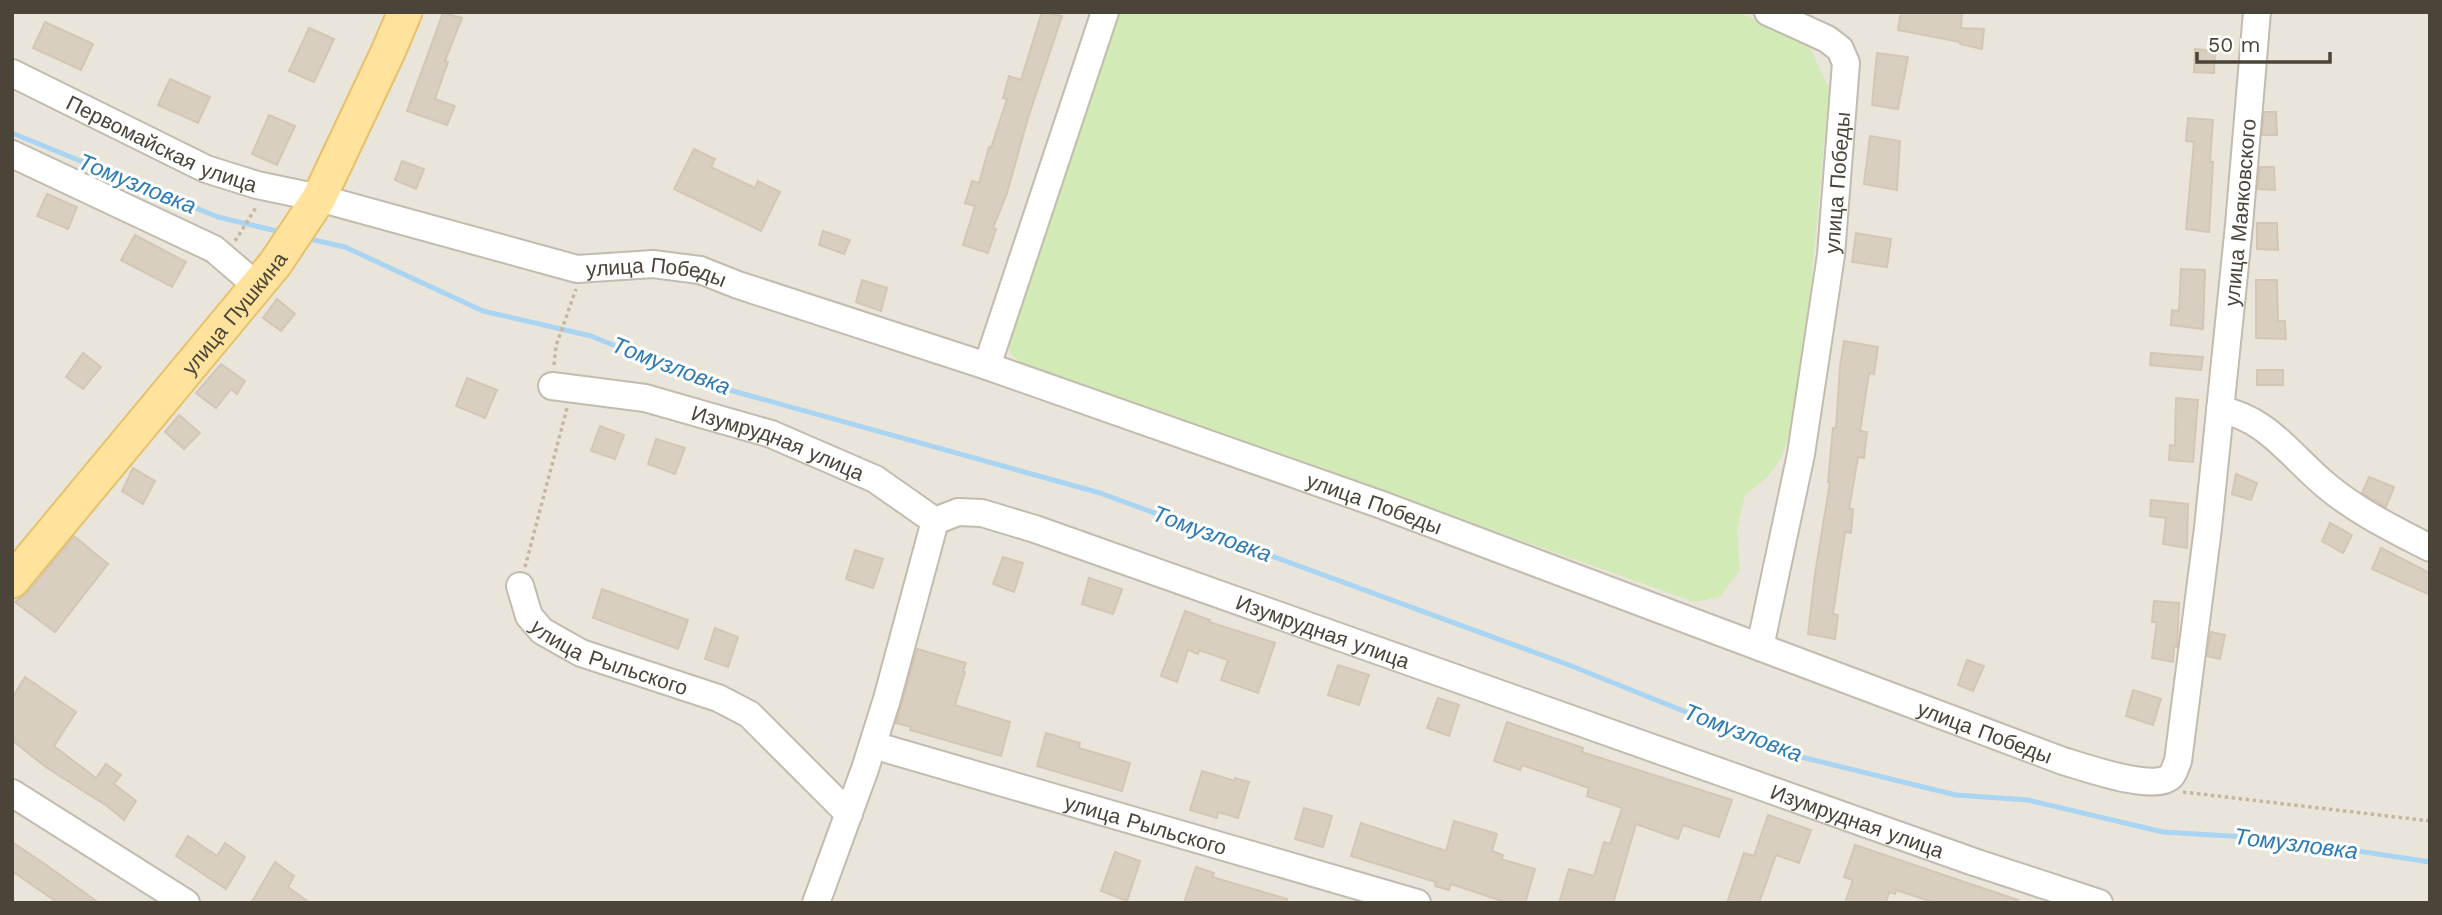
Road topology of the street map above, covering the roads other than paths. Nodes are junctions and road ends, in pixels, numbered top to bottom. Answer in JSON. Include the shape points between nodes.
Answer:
{"nodes":[{"id":1,"x":405,"y":12,"type":"edge"},
{"id":2,"x":1105,"y":12,"type":"edge"},
{"id":3,"x":1768,"y":12,"type":"edge"},
{"id":4,"x":2257,"y":12,"type":"edge"},
{"id":5,"x":12,"y":73,"type":"edge"},
{"id":6,"x":12,"y":154,"type":"edge"},
{"id":7,"x":317,"y":202,"type":"junction"},
{"id":8,"x":266,"y":275,"type":"junction"},
{"id":9,"x":986,"y":366,"type":"junction"},
{"id":10,"x":562,"y":387,"type":"road end"},
{"id":11,"x":2220,"y":410,"type":"junction"},
{"id":12,"x":935,"y":521,"type":"junction"},
{"id":13,"x":2430,"y":548,"type":"edge"},
{"id":14,"x":12,"y":581,"type":"edge"},
{"id":15,"x":520,"y":586,"type":"road end"},
{"id":16,"x":1760,"y":647,"type":"junction"},
{"id":17,"x":873,"y":745,"type":"junction"},
{"id":18,"x":2167,"y":778,"type":"joint"},
{"id":19,"x":12,"y":793,"type":"edge"},
{"id":20,"x":849,"y":814,"type":"junction"},
{"id":21,"x":186,"y":903,"type":"edge"},
{"id":22,"x":816,"y":903,"type":"edge"},
{"id":23,"x":1417,"y":903,"type":"edge"},
{"id":24,"x":2099,"y":903,"type":"edge"}],
"edges":[{"from":1,"to":7,"type":"main road","name":"улица Пушкина"},
{"from":2,"to":9,"type":"street"},
{"from":3,"to":16,"type":"street","name":"улица Победы","via":[[1827,39],[1840,49],[1846,63],[1827,282],[1801,454]]},
{"from":4,"to":11,"type":"street","name":"улица Маяковского"},
{"from":5,"to":7,"type":"street","name":"Первомайская улица","via":[[206,169]]},
{"from":6,"to":8,"type":"street"},
{"from":7,"to":8,"type":"main road","name":"улица Пушкина"},
{"from":7,"to":9,"type":"street","name":"улица Победы","via":[[577,269],[653,264],[700,270]]},
{"from":8,"to":14,"type":"main road","name":"улица Пушкина"},
{"from":9,"to":16,"type":"street","name":"улица Победы","via":[[1382,505]]},
{"from":10,"to":12,"type":"street","name":"Изумрудная улица","via":[[645,398],[771,434],[875,479]]},
{"from":11,"to":13,"type":"street","via":[[2249,418],[2328,488]]},
{"from":11,"to":18,"type":"street","name":"улица Маяковского","via":[[2178,761]]},
{"from":12,"to":17,"type":"street"},
{"from":12,"to":24,"type":"street","name":"Изумрудная улица","via":[[958,512],[982,513],[1035,529]]},
{"from":15,"to":20,"type":"street","name":"улица Рыльского","via":[[529,616],[542,631],[581,653],[718,698],[749,714]]},
{"from":16,"to":18,"type":"street","name":"улица Победы","via":[[2063,761],[2133,780]]},
{"from":17,"to":20,"type":"street"},
{"from":17,"to":23,"type":"street","name":"улица Рыльского"},
{"from":19,"to":21,"type":"street"},
{"from":20,"to":22,"type":"street"}]}
